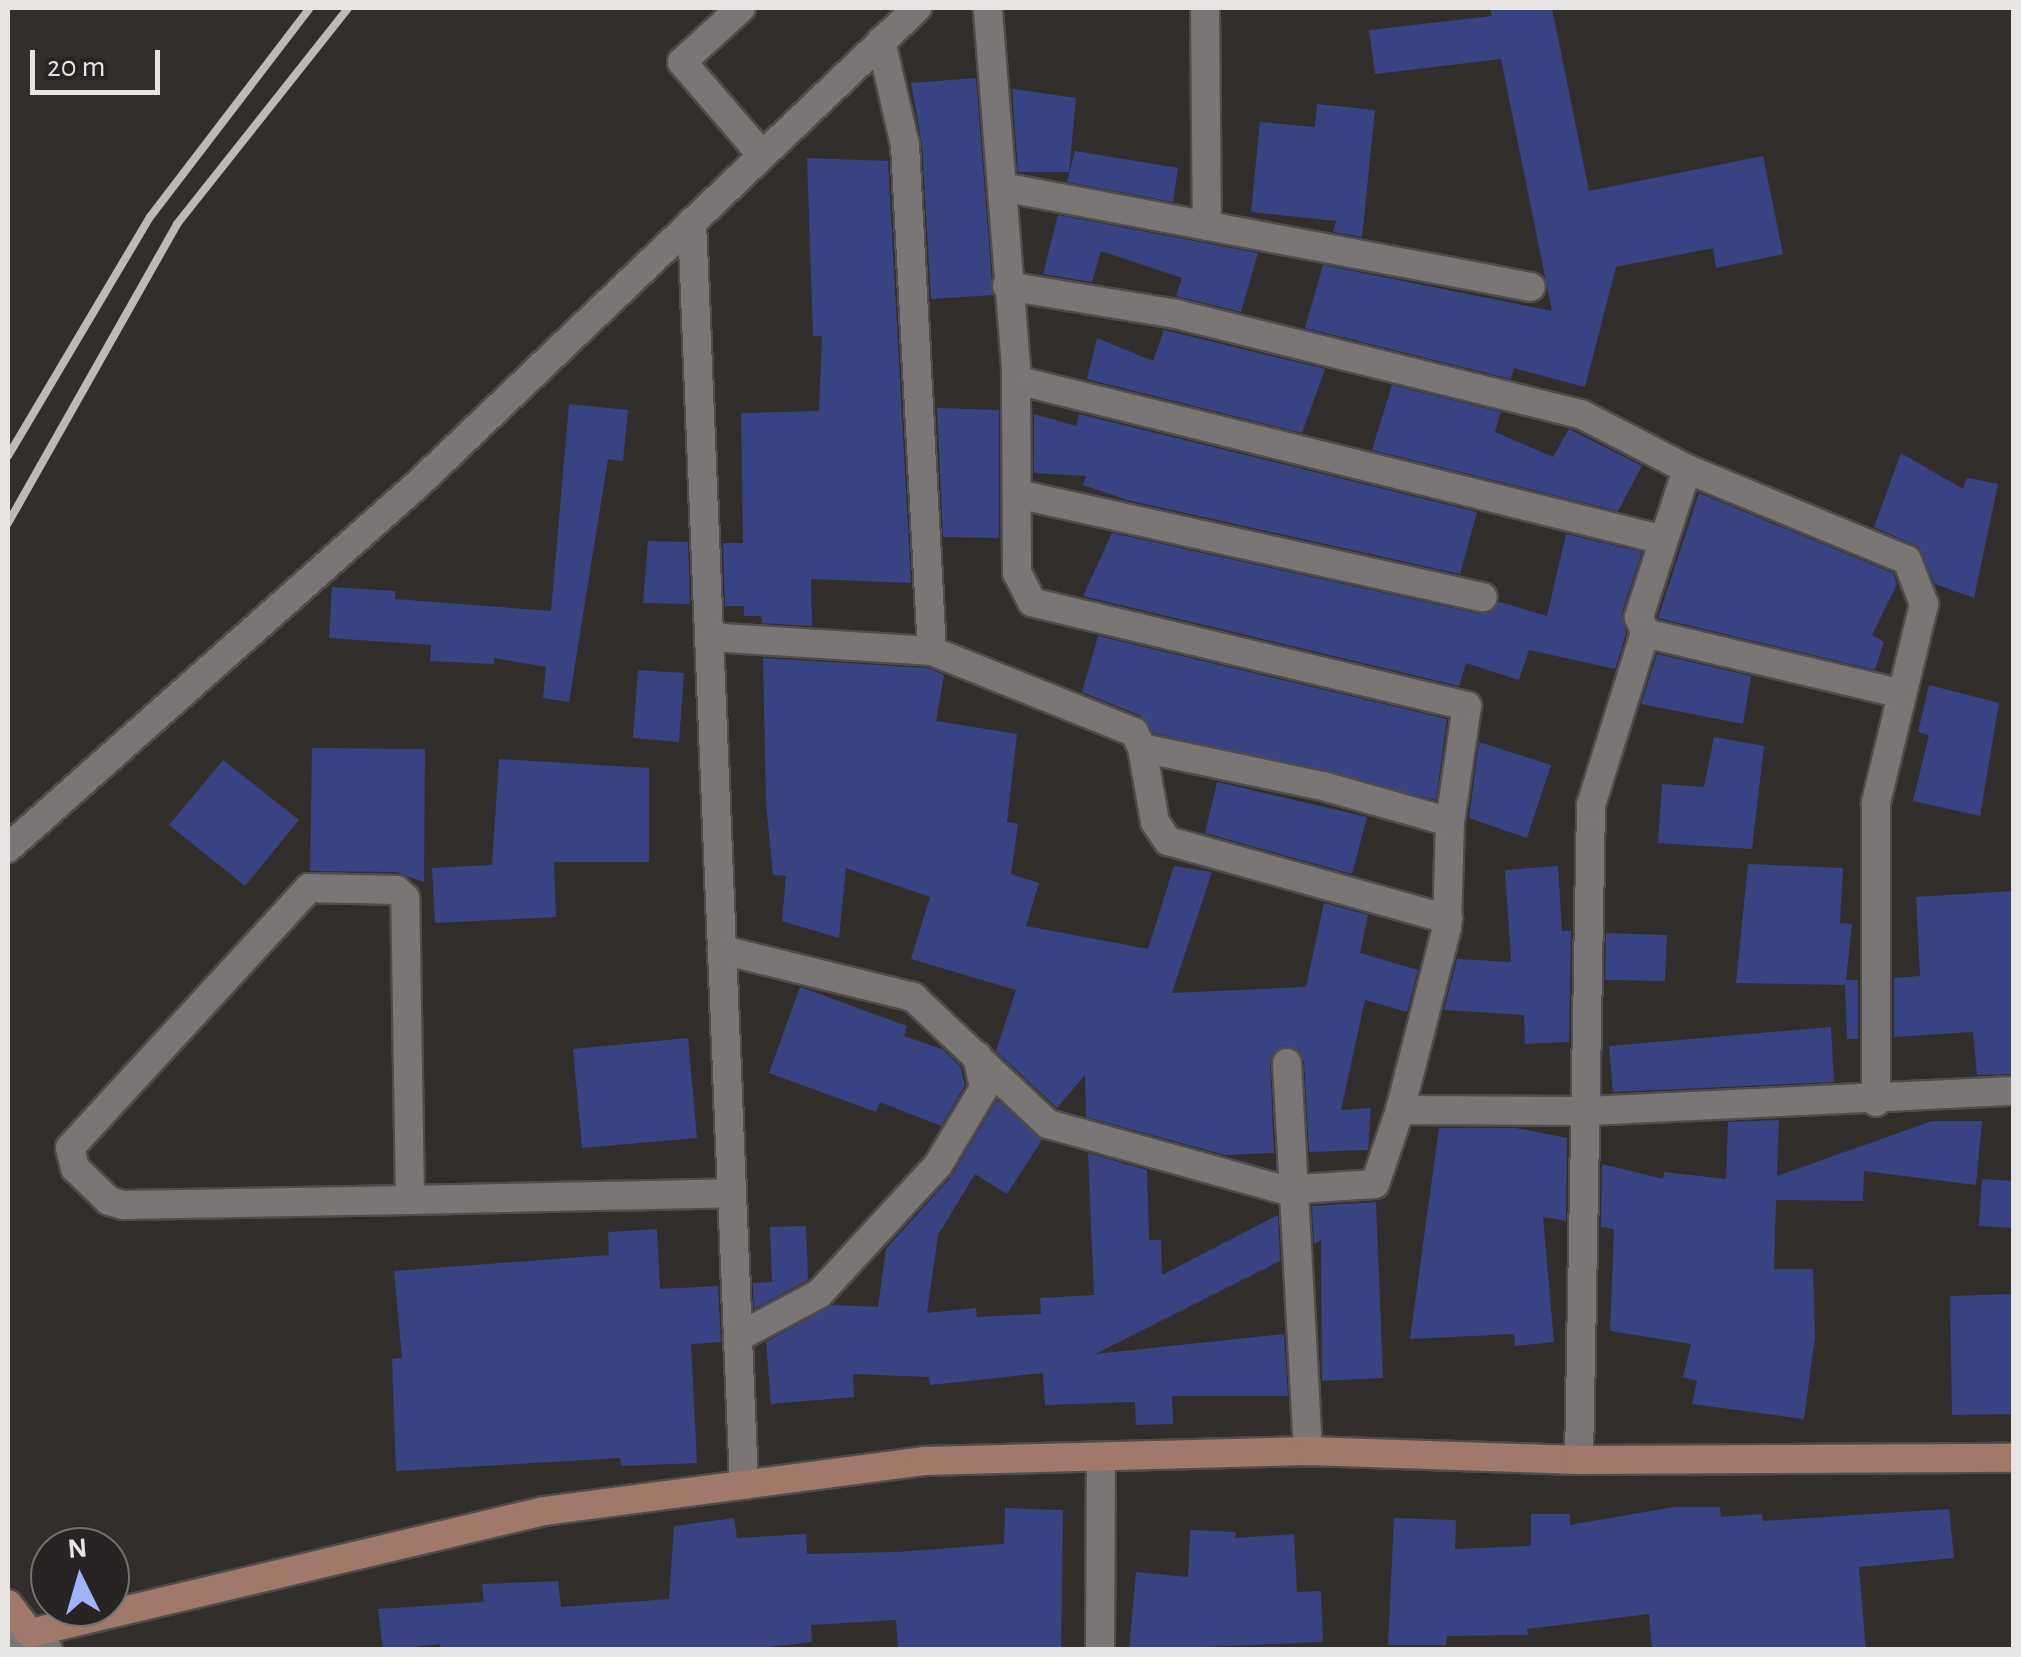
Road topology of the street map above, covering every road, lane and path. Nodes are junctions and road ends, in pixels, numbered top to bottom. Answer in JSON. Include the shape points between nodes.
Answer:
{"nodes":[{"id":1,"x":742,"y":8,"type":"edge"},
{"id":2,"x":917,"y":8,"type":"edge"},
{"id":3,"x":988,"y":8,"type":"edge"},
{"id":4,"x":1204,"y":8,"type":"edge"},
{"id":5,"x":882,"y":40,"type":"junction"},
{"id":6,"x":762,"y":155,"type":"junction"},
{"id":7,"x":1002,"y":187,"type":"junction"},
{"id":8,"x":692,"y":222,"type":"junction"},
{"id":9,"x":1208,"y":226,"type":"junction"},
{"id":10,"x":1007,"y":286,"type":"junction"},
{"id":11,"x":1532,"y":287,"type":"dead end"},
{"id":12,"x":1016,"y":380,"type":"junction"},
{"id":13,"x":1687,"y":469,"type":"junction"},
{"id":14,"x":1017,"y":494,"type":"junction"},
{"id":15,"x":1664,"y":540,"type":"junction"},
{"id":16,"x":1483,"y":598,"type":"dead end"},
{"id":17,"x":1645,"y":633,"type":"junction"},
{"id":18,"x":709,"y":637,"type":"junction"},
{"id":19,"x":932,"y":651,"type":"junction"},
{"id":20,"x":1898,"y":693,"type":"junction"},
{"id":21,"x":1142,"y":748,"type":"junction"},
{"id":22,"x":1450,"y":822,"type":"junction"},
{"id":23,"x":8,"y":848,"type":"edge"},
{"id":24,"x":1448,"y":919,"type":"junction"},
{"id":25,"x":722,"y":950,"type":"junction"},
{"id":26,"x":976,"y":1054,"type":"junction"},
{"id":27,"x":1287,"y":1063,"type":"dead end"},
{"id":28,"x":2014,"y":1091,"type":"edge"},
{"id":29,"x":1876,"y":1102,"type":"junction"},
{"id":30,"x":1400,"y":1110,"type":"junction"},
{"id":31,"x":1587,"y":1111,"type":"junction"},
{"id":32,"x":1289,"y":1191,"type":"junction"},
{"id":33,"x":731,"y":1193,"type":"junction"},
{"id":34,"x":410,"y":1200,"type":"junction"},
{"id":35,"x":738,"y":1337,"type":"junction"},
{"id":36,"x":1308,"y":1452,"type":"junction"},
{"id":37,"x":2014,"y":1458,"type":"edge"},
{"id":38,"x":1101,"y":1460,"type":"junction"},
{"id":39,"x":1579,"y":1460,"type":"junction"},
{"id":40,"x":744,"y":1485,"type":"junction"},
{"id":41,"x":8,"y":1604,"type":"edge"},
{"id":42,"x":28,"y":1639,"type":"edge"},
{"id":43,"x":1100,"y":1650,"type":"edge"}],
"edges":[{"from":1,"to":6,"type":"street","via":[[682,62]]},
{"from":2,"to":5,"type":"street"},
{"from":3,"to":7,"type":"street"},
{"from":4,"to":9,"type":"street"},
{"from":5,"to":6,"type":"street"},
{"from":5,"to":19,"type":"street","via":[[905,145]]},
{"from":6,"to":8,"type":"street"},
{"from":7,"to":9,"type":"street"},
{"from":7,"to":10,"type":"street"},
{"from":8,"to":18,"type":"street"},
{"from":8,"to":23,"type":"street","via":[[418,484]]},
{"from":9,"to":11,"type":"street"},
{"from":10,"to":12,"type":"street"},
{"from":10,"to":13,"type":"street","via":[[1176,314],[1581,414]]},
{"from":12,"to":14,"type":"street"},
{"from":12,"to":15,"type":"street"},
{"from":13,"to":15,"type":"street"},
{"from":13,"to":20,"type":"street","via":[[1908,560],[1924,604]]},
{"from":14,"to":16,"type":"street"},
{"from":14,"to":22,"type":"street","via":[[1017,573],[1032,602],[1462,701],[1469,713]]},
{"from":15,"to":17,"type":"street","via":[[1639,617]]},
{"from":17,"to":20,"type":"street"},
{"from":17,"to":31,"type":"street","via":[[1591,805]]},
{"from":18,"to":19,"type":"street"},
{"from":18,"to":25,"type":"street"},
{"from":19,"to":21,"type":"street","via":[[1134,732]]},
{"from":20,"to":29,"type":"street","via":[[1876,803]]},
{"from":21,"to":22,"type":"street","via":[[1324,786]]},
{"from":21,"to":24,"type":"street","via":[[1155,822],[1168,841]]},
{"from":22,"to":24,"type":"street"},
{"from":24,"to":30,"type":"street"},
{"from":25,"to":26,"type":"street","via":[[913,996]]},
{"from":25,"to":33,"type":"street"},
{"from":26,"to":32,"type":"street","via":[[1048,1124]]},
{"from":26,"to":35,"type":"street","via":[[984,1088],[938,1165],[819,1294]]},
{"from":27,"to":32,"type":"street"},
{"from":28,"to":29,"type":"street"},
{"from":29,"to":31,"type":"street"},
{"from":30,"to":31,"type":"street"},
{"from":30,"to":32,"type":"street","via":[[1375,1184]]},
{"from":31,"to":39,"type":"street"},
{"from":32,"to":36,"type":"street"},
{"from":33,"to":34,"type":"street"},
{"from":33,"to":35,"type":"street"},
{"from":34,"to":34,"type":"street","via":[[116,1204],[75,1168],[70,1148],[302,894],[318,886],[396,890],[405,898]]},
{"from":35,"to":40,"type":"street"},
{"from":36,"to":38,"type":"main road"},
{"from":36,"to":39,"type":"main road"},
{"from":37,"to":39,"type":"main road"},
{"from":38,"to":40,"type":"main road","via":[[925,1461]]},
{"from":38,"to":43,"type":"street"},
{"from":40,"to":42,"type":"main road","via":[[544,1511]]},
{"from":41,"to":42,"type":"main road"}]}
